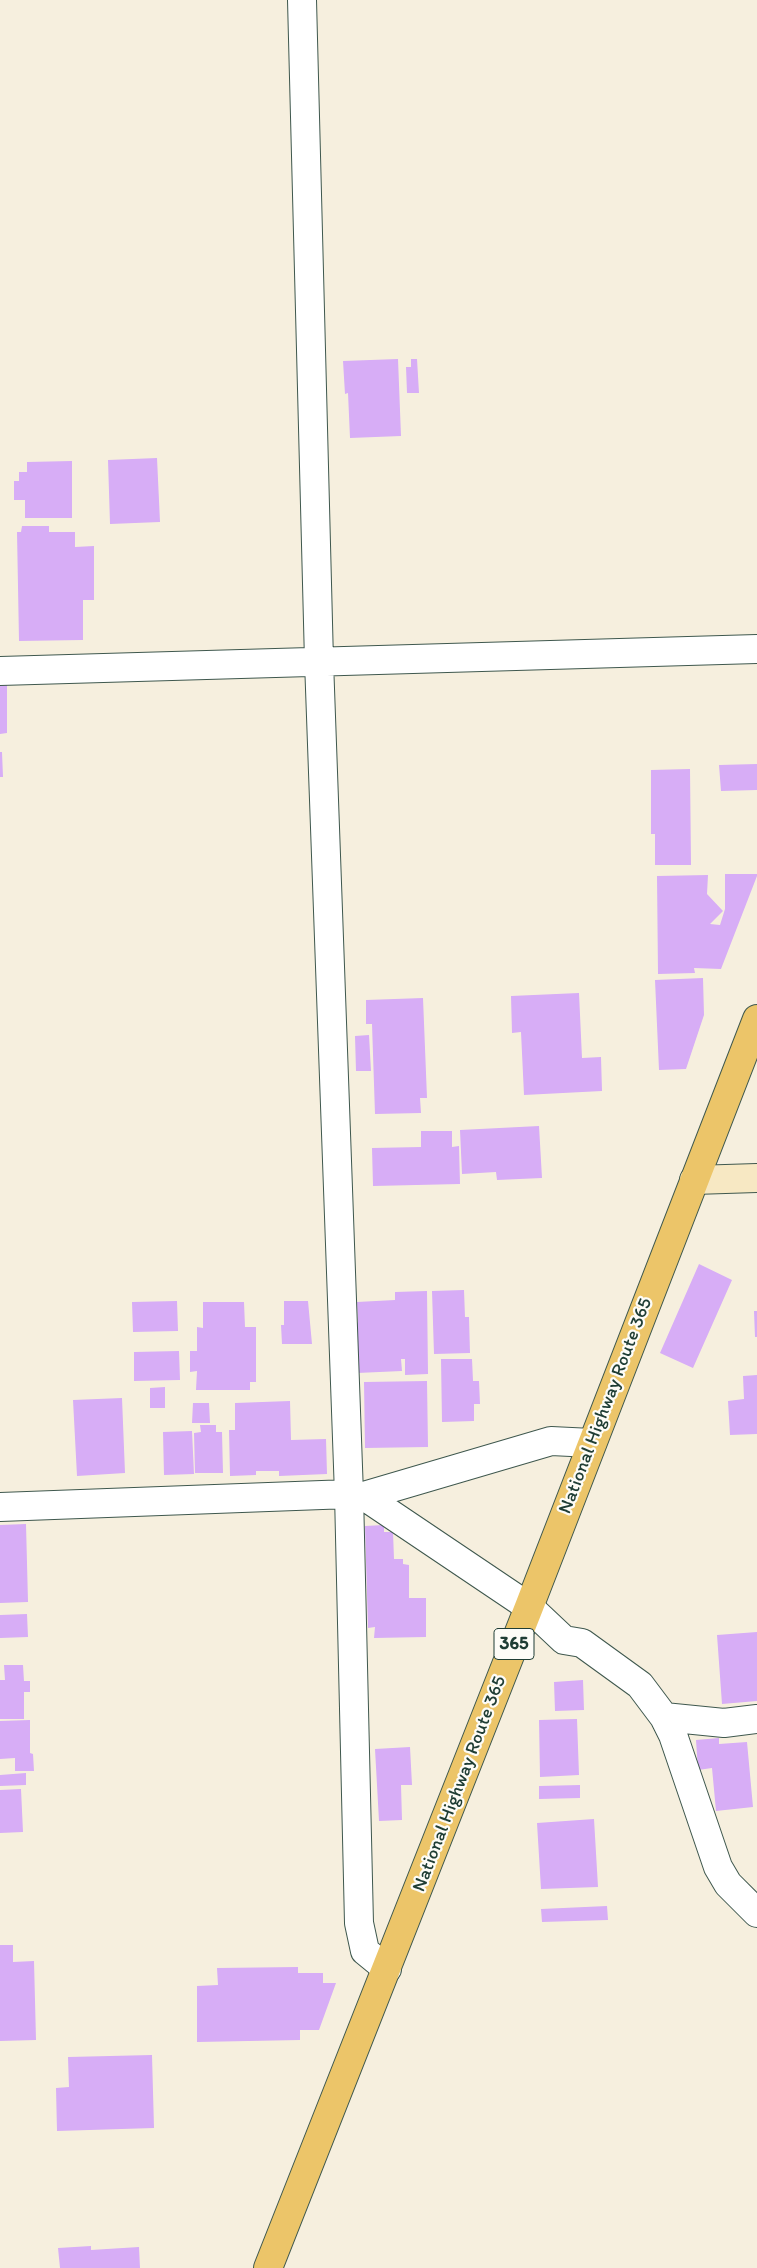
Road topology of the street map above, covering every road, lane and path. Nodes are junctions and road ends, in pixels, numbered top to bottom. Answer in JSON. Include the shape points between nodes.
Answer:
{"nodes":[{"id":1,"x":302,"y":0,"type":"edge"},
{"id":2,"x":757,"y":649,"type":"edge"},
{"id":3,"x":320,"y":662,"type":"junction"},
{"id":4,"x":0,"y":671,"type":"edge"},
{"id":5,"x":757,"y":1019,"type":"edge"},
{"id":6,"x":757,"y":1178,"type":"edge"},
{"id":7,"x":694,"y":1180,"type":"junction"},
{"id":8,"x":592,"y":1443,"type":"junction"},
{"id":9,"x":357,"y":1495,"type":"junction"},
{"id":10,"x":0,"y":1507,"type":"edge"},
{"id":11,"x":529,"y":1607,"type":"junction"},
{"id":12,"x":664,"y":1717,"type":"junction"},
{"id":13,"x":757,"y":1719,"type":"edge"},
{"id":14,"x":757,"y":1913,"type":"edge"},
{"id":15,"x":387,"y":1969,"type":"junction"},
{"id":16,"x":268,"y":2268,"type":"edge"}],
"edges":[{"from":1,"to":3,"type":"street"},
{"from":2,"to":3,"type":"street"},
{"from":3,"to":4,"type":"street"},
{"from":3,"to":9,"type":"street"},
{"from":5,"to":7,"type":"highway","name":"National Highway Route 365","number":"365"},
{"from":6,"to":7,"type":"street"},
{"from":7,"to":8,"type":"highway","name":"National Highway Route 365","number":"365"},
{"from":8,"to":9,"type":"street","via":[[551,1442]]},
{"from":8,"to":11,"type":"highway","name":"National Highway Route 365","number":"365"},
{"from":9,"to":10,"type":"street"},
{"from":9,"to":11,"type":"street"},
{"from":9,"to":15,"type":"street","via":[[359,1924],[365,1951]]},
{"from":11,"to":12,"type":"street","via":[[564,1640],[582,1643],[640,1685]]},
{"from":11,"to":15,"type":"highway","name":"National Highway Route 365","number":"365"},
{"from":12,"to":13,"type":"street","via":[[724,1723]]},
{"from":12,"to":14,"type":"street","via":[[718,1867],[728,1884]]},
{"from":15,"to":16,"type":"highway","name":"National Highway Route 365","number":"365"}]}
